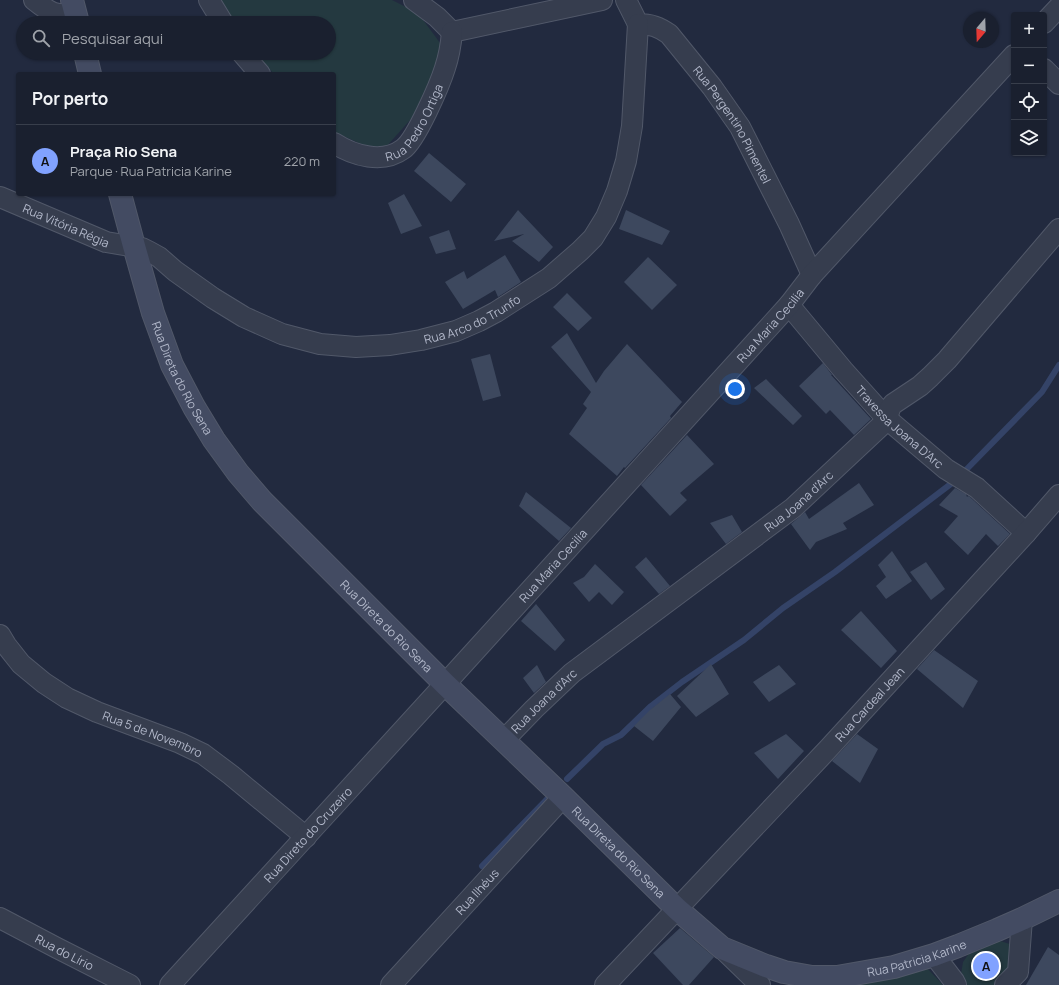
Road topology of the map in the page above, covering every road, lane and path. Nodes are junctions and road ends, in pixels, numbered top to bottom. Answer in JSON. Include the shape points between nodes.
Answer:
{"nodes":[{"id":1,"x":34,"y":0,"type":"edge"},
{"id":2,"x":209,"y":0,"type":"edge"},
{"id":3,"x":414,"y":0,"type":"edge"},
{"id":4,"x":602,"y":0,"type":"edge"},
{"id":5,"x":626,"y":0,"type":"edge"},
{"id":6,"x":1059,"y":7,"type":"edge"},
{"id":7,"x":75,"y":12,"type":"edge"},
{"id":8,"x":219,"y":16,"type":"edge"},
{"id":9,"x":1047,"y":20,"type":"edge"},
{"id":10,"x":638,"y":24,"type":"junction"},
{"id":11,"x":452,"y":32,"type":"junction"},
{"id":12,"x":1011,"y":58,"type":"edge"},
{"id":13,"x":87,"y":60,"type":"edge"},
{"id":14,"x":248,"y":60,"type":"edge"},
{"id":15,"x":90,"y":72,"type":"edge"},
{"id":16,"x":258,"y":72,"type":"edge"},
{"id":17,"x":1047,"y":72,"type":"edge"},
{"id":18,"x":1059,"y":84,"type":"edge"},
{"id":19,"x":336,"y":144,"type":"edge"},
{"id":20,"x":121,"y":196,"type":"edge"},
{"id":21,"x":0,"y":197,"type":"edge"},
{"id":22,"x":1059,"y":229,"type":"edge"},
{"id":23,"x":134,"y":246,"type":"junction"},
{"id":24,"x":812,"y":275,"type":"junction"},
{"id":25,"x":789,"y":304,"type":"junction"},
{"id":26,"x":887,"y":419,"type":"junction"},
{"id":27,"x":1059,"y":495,"type":"edge"},
{"id":28,"x":1026,"y":533,"type":"junction"},
{"id":29,"x":0,"y":635,"type":"edge"},
{"id":30,"x":446,"y":684,"type":"junction"},
{"id":31,"x":504,"y":740,"type":"junction"},
{"id":32,"x":563,"y":797,"type":"junction"},
{"id":33,"x":306,"y":837,"type":"junction"},
{"id":34,"x":1059,"y":901,"type":"edge"},
{"id":35,"x":677,"y":909,"type":"junction"},
{"id":36,"x":0,"y":918,"type":"edge"},
{"id":37,"x":1022,"y":919,"type":"junction"},
{"id":38,"x":722,"y":948,"type":"junction"},
{"id":39,"x":934,"y":954,"type":"junction"},
{"id":40,"x":130,"y":985,"type":"edge"},
{"id":41,"x":170,"y":985,"type":"edge"},
{"id":42,"x":391,"y":985,"type":"edge"},
{"id":43,"x":605,"y":985,"type":"edge"},
{"id":44,"x":760,"y":985,"type":"edge"},
{"id":45,"x":956,"y":985,"type":"edge"},
{"id":46,"x":1005,"y":985,"type":"edge"}],
"edges":[{"from":1,"to":7,"type":"street","via":[[54,13],[61,15]]},
{"from":2,"to":8,"type":"street"},
{"from":3,"to":11,"type":"street"},
{"from":4,"to":11,"type":"street"},
{"from":5,"to":10,"type":"street"},
{"from":6,"to":9,"type":"street"},
{"from":10,"to":23,"type":"street","name":"Rua Arco do Trunfo","via":[[632,126],[626,161],[606,217],[593,238],[549,278],[479,321],[456,331],[390,345],[356,347],[320,344],[282,334],[244,317],[212,298],[159,257]]},
{"from":10,"to":24,"type":"street","name":"Rua Pergentino Pimentel","via":[[661,28],[669,34],[712,87],[740,127]]},
{"from":11,"to":19,"type":"street","name":"Rua Pedro Ortiga","via":[[445,69],[436,92],[414,136],[405,148],[379,157],[352,152]]},
{"from":12,"to":24,"type":"street","name":"Rua Maria Cecilia"},
{"from":13,"to":15,"type":"main road"},
{"from":14,"to":16,"type":"street"},
{"from":17,"to":18,"type":"street"},
{"from":20,"to":23,"type":"main road","name":"Rua Direta do Rio Sena"},
{"from":21,"to":23,"type":"street","name":"Rua Vitória Régia","via":[[106,242]]},
{"from":22,"to":26,"type":"street","name":"Rua Joana d'Arc","via":[[947,360],[920,386],[893,404]]},
{"from":23,"to":30,"type":"main road","name":"Rua Direta do Rio Sena","via":[[153,313],[172,365],[214,440],[262,501]]},
{"from":24,"to":25,"type":"street","name":"Rua Maria Cecilia"},
{"from":25,"to":26,"type":"street","name":"Travessa Joana D'Arc","via":[[842,370]]},
{"from":25,"to":30,"type":"street","name":"Rua Maria Cecilia"},
{"from":26,"to":28,"type":"street","name":"Travessa Joana D'Arc","via":[[946,469],[977,488]]},
{"from":26,"to":31,"type":"street","name":"Rua Joana d'Arc","via":[[793,508],[572,673]]},
{"from":27,"to":28,"type":"street","name":"Rua Cardeal Jean"},
{"from":28,"to":35,"type":"street","name":"Rua Cardeal Jean"},
{"from":29,"to":33,"type":"street","name":"Rua 5 de Novembro","via":[[22,664],[44,684],[97,712],[203,754]]},
{"from":30,"to":31,"type":"main road","name":"Rua Direta do Rio Sena"},
{"from":30,"to":33,"type":"street","name":"Rua Direto do Cruzeiro"},
{"from":31,"to":32,"type":"main road","name":"Rua Direta do Rio Sena"},
{"from":32,"to":35,"type":"main road","name":"Rua Direta do Rio Sena"},
{"from":32,"to":42,"type":"street","name":"Rua Ilhéus"},
{"from":33,"to":41,"type":"street","name":"Rua Direto do Cruzeiro"},
{"from":34,"to":37,"type":"main road","name":"Rua Patricia Karine"},
{"from":35,"to":38,"type":"main road","name":"Rua Direta do Rio Sena"},
{"from":35,"to":43,"type":"street","name":"Rua Cardeal Jean"},
{"from":36,"to":40,"type":"street","name":"Rua do Lírio"},
{"from":37,"to":39,"type":"main road","name":"Rua Patricia Karine"},
{"from":37,"to":46,"type":"street","via":[[1018,972]]},
{"from":38,"to":39,"type":"main road","name":"Rua Patricia Karine","via":[[784,972],[812,977],[837,977],[894,967]]},
{"from":38,"to":44,"type":"street","name":"Rua Direta do Rio Sena"},
{"from":39,"to":45,"type":"street"}]}
